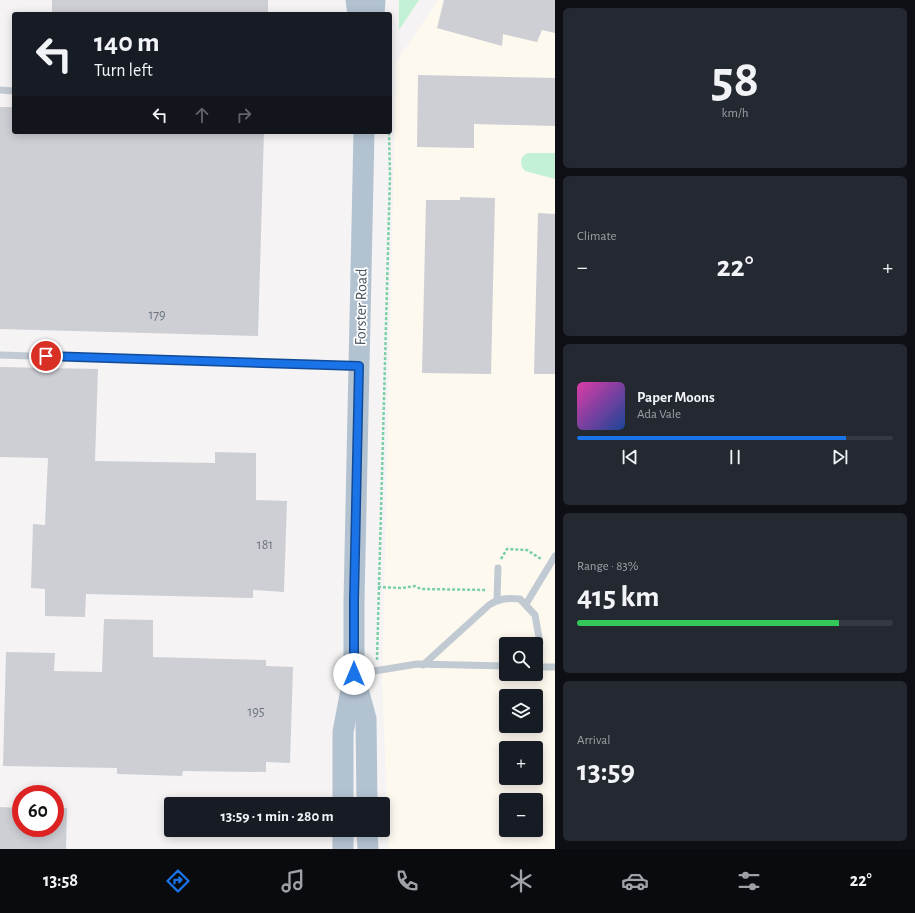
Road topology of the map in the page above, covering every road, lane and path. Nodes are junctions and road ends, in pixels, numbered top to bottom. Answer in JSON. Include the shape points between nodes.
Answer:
{"nodes":[{"id":1,"x":356,"y":0,"type":"edge"},
{"id":2,"x":374,"y":0,"type":"edge"},
{"id":3,"x":358,"y":12,"type":"edge"},
{"id":4,"x":374,"y":12,"type":"edge"},
{"id":5,"x":0,"y":90,"type":"edge"},
{"id":6,"x":12,"y":91,"type":"edge"},
{"id":7,"x":364,"y":134,"type":"edge"},
{"id":8,"x":389,"y":134,"type":"edge"},
{"id":9,"x":0,"y":355,"type":"edge"},
{"id":10,"x":359,"y":366,"type":"junction"},
{"id":11,"x":555,"y":556,"type":"edge"},
{"id":12,"x":550,"y":564,"type":"junction"},
{"id":13,"x":498,"y":566,"type":"joint"},
{"id":14,"x":378,"y":586,"type":"junction"},
{"id":15,"x":490,"y":590,"type":"dead end"},
{"id":16,"x":498,"y":600,"type":"junction"},
{"id":17,"x":526,"y":604,"type":"junction"},
{"id":18,"x":539,"y":637,"type":"edge"},
{"id":19,"x":423,"y":664,"type":"junction"},
{"id":20,"x":499,"y":666,"type":"edge"},
{"id":21,"x":543,"y":667,"type":"edge"},
{"id":22,"x":555,"y":667,"type":"edge"},
{"id":23,"x":376,"y":671,"type":"junction"},
{"id":24,"x":354,"y":674,"type":"junction"},
{"id":25,"x":343,"y":797,"type":"edge"},
{"id":26,"x":367,"y":797,"type":"edge"},
{"id":27,"x":343,"y":837,"type":"edge"},
{"id":28,"x":367,"y":837,"type":"edge"},
{"id":29,"x":343,"y":849,"type":"edge"},
{"id":30,"x":368,"y":849,"type":"edge"}],
"edges":[{"from":1,"to":3,"type":"main road"},
{"from":2,"to":4,"type":"main road"},
{"from":5,"to":6,"type":"lane"},
{"from":7,"to":10,"type":"main road","name":"Forster Road"},
{"from":8,"to":14,"type":"path"},
{"from":9,"to":10,"type":"lane"},
{"from":10,"to":24,"type":"main road","name":"Forster Road"},
{"from":11,"to":12,"type":"lane"},
{"from":12,"to":13,"type":"path","via":[[527,550],[507,549]]},
{"from":12,"to":17,"type":"lane"},
{"from":13,"to":16,"type":"lane"},
{"from":14,"to":15,"type":"path"},
{"from":14,"to":23,"type":"path"},
{"from":16,"to":17,"type":"lane","via":[[520,599]]},
{"from":16,"to":19,"type":"lane","via":[[489,604]]},
{"from":17,"to":18,"type":"lane","via":[[536,615]]},
{"from":19,"to":20,"type":"lane"},
{"from":19,"to":23,"type":"lane"},
{"from":21,"to":22,"type":"lane"},
{"from":23,"to":24,"type":"lane"},
{"from":24,"to":25,"type":"main road","name":"Forster Road","via":[[342,732]]},
{"from":24,"to":26,"type":"main road","name":"Forster Road","via":[[366,719]]},
{"from":27,"to":29,"type":"main road"},
{"from":28,"to":30,"type":"main road"}]}
